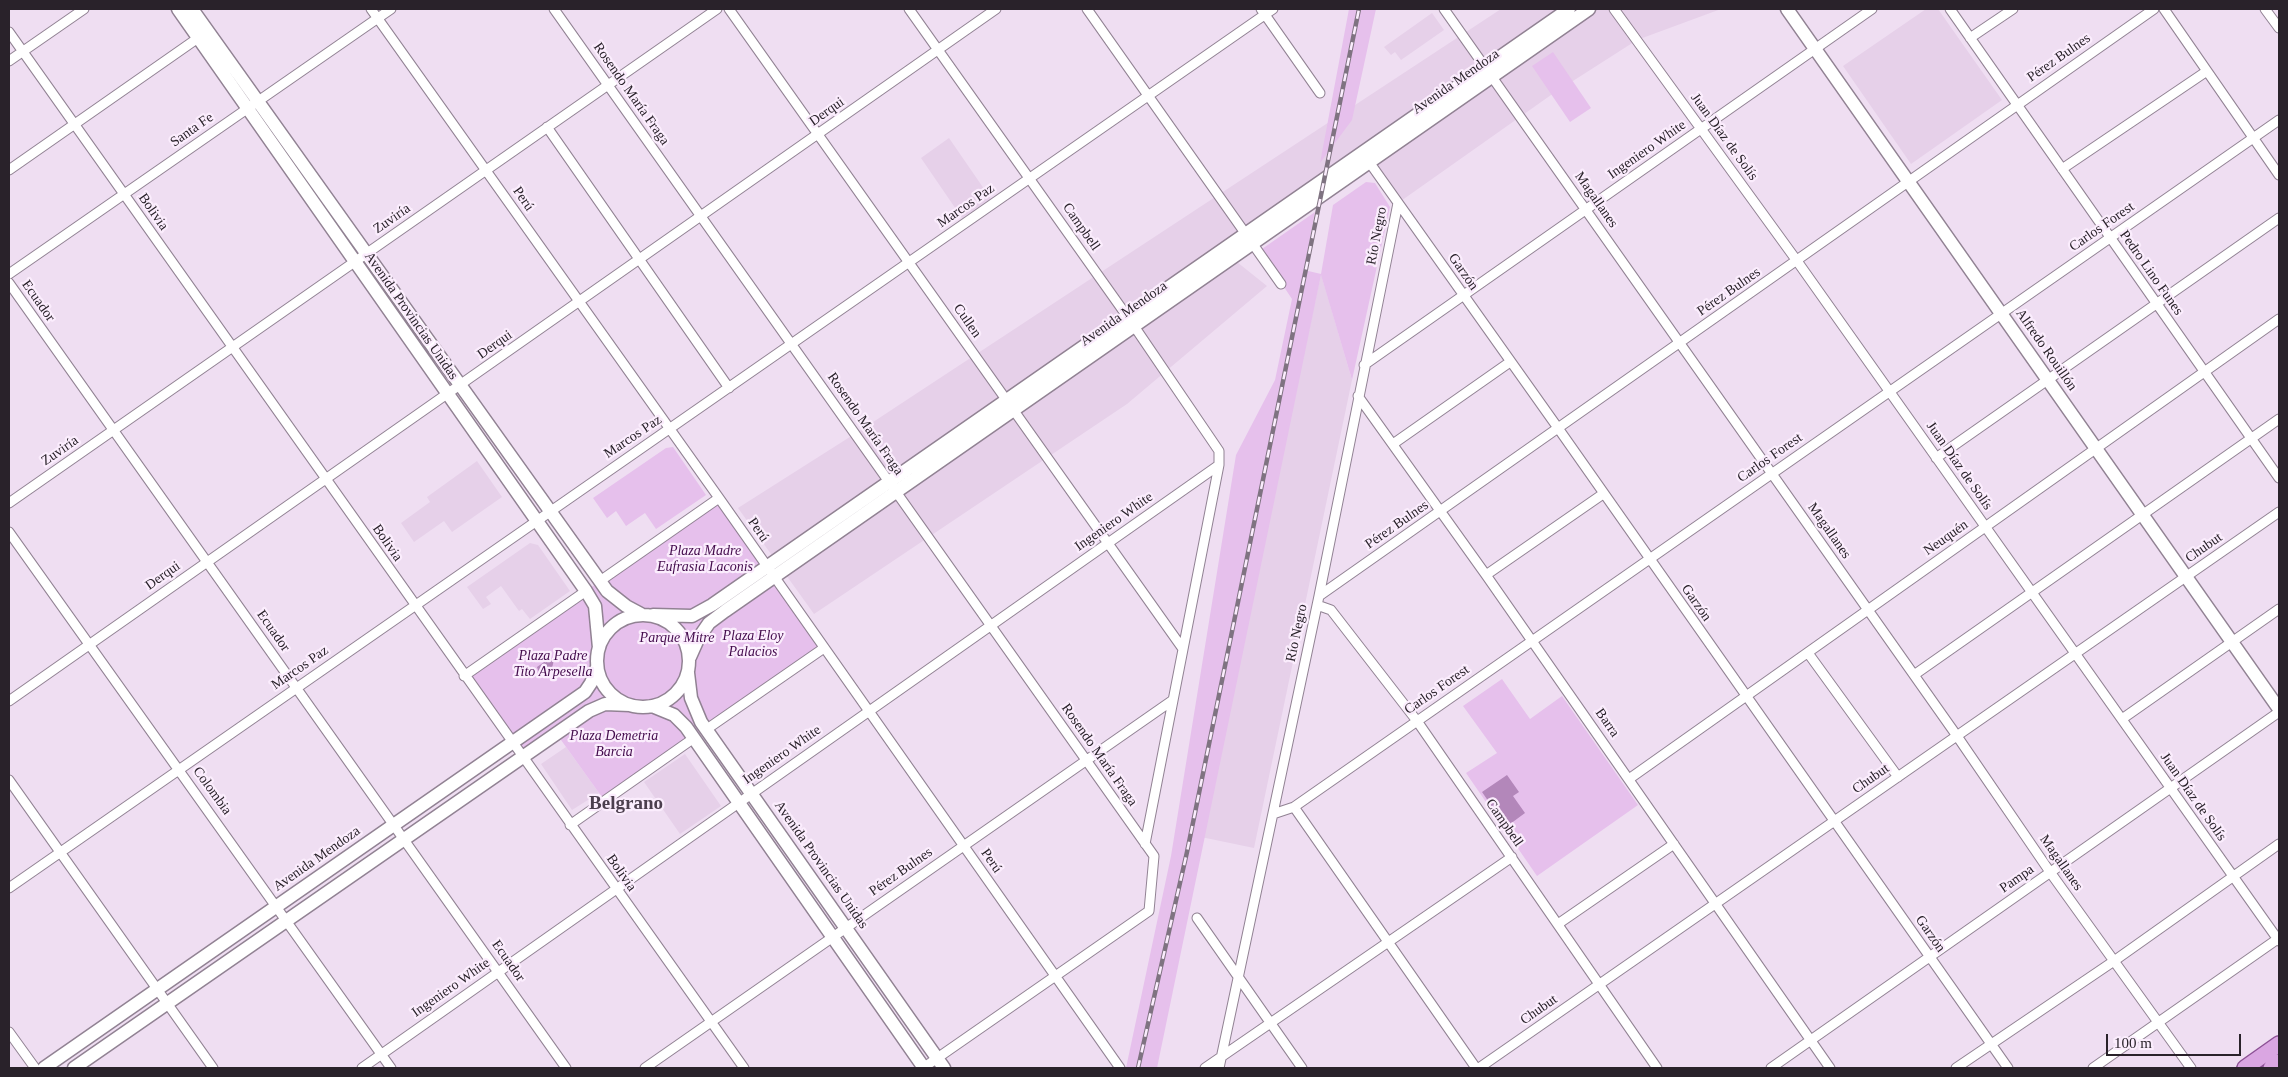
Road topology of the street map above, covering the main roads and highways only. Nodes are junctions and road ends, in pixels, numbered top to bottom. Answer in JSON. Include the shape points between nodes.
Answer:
{"nodes":[{"id":1,"x":178,"y":9,"type":"edge"},
{"id":2,"x":192,"y":9,"type":"edge"},
{"id":3,"x":1569,"y":9,"type":"edge"},
{"id":4,"x":1589,"y":9,"type":"edge"},
{"id":5,"x":1787,"y":9,"type":"edge"},
{"id":6,"x":1488,"y":72,"type":"junction"},
{"id":7,"x":253,"y":105,"type":"junction"},
{"id":8,"x":771,"y":572,"type":"junction"},
{"id":9,"x":647,"y":615,"type":"junction"},
{"id":10,"x":599,"y":648,"type":"junction"},
{"id":11,"x":690,"y":657,"type":"junction"},
{"id":12,"x":597,"y":667,"type":"junction"},
{"id":13,"x":688,"y":673,"type":"junction"},
{"id":14,"x":630,"y":705,"type":"junction"},
{"id":15,"x":652,"y":706,"type":"junction"},
{"id":16,"x":2279,"y":710,"type":"edge"},
{"id":17,"x":2279,"y":1044,"type":"edge"},
{"id":18,"x":2279,"y":1062,"type":"edge"},
{"id":19,"x":941,"y":1063,"type":"edge"},
{"id":20,"x":44,"y":1068,"type":"edge"},
{"id":21,"x":74,"y":1068,"type":"edge"},
{"id":22,"x":924,"y":1068,"type":"edge"},
{"id":23,"x":2245,"y":1068,"type":"edge"},
{"id":24,"x":2270,"y":1068,"type":"edge"}],
"edges":[{"from":1,"to":7,"type":"main road","name":"Avenida Provincias Unidas"},
{"from":2,"to":7,"type":"main road","name":"Avenida Provincias Unidas"},
{"from":3,"to":6,"type":"main road","name":"Avenida Mendoza"},
{"from":4,"to":6,"type":"main road","name":"Avenida Mendoza"},
{"from":5,"to":16,"type":"main road","name":"Alfredo Rouillón"},
{"from":6,"to":8,"type":"main road","name":"Avenida Mendoza"},
{"from":7,"to":9,"type":"main road","name":"Avenida Provincias Unidas","via":[[366,254],[607,591],[626,606]]},
{"from":7,"to":10,"type":"main road","name":"Avenida Provincias Unidas","via":[[355,262],[586,591],[595,606]]},
{"from":8,"to":9,"type":"main road","name":"Avenida Mendoza","via":[[692,616]]},
{"from":8,"to":11,"type":"main road","name":"Avenida Mendoza","via":[[709,623]]},
{"from":9,"to":10,"type":"main road","via":[[627,617],[614,624]]},
{"from":9,"to":11,"type":"main road","via":[[667,620],[678,630]]},
{"from":10,"to":12,"type":"main road"},
{"from":11,"to":13,"type":"main road"},
{"from":12,"to":14,"type":"main road","via":[[608,691]]},
{"from":12,"to":20,"type":"main road","name":"Avenida Mendoza","via":[[585,692]]},
{"from":13,"to":15,"type":"main road","via":[[684,685],[675,695]]},
{"from":13,"to":19,"type":"main road","name":"Avenida Provincias Unidas","via":[[691,698],[701,722]]},
{"from":14,"to":15,"type":"main road"},
{"from":14,"to":21,"type":"main road","via":[[605,704],[589,711]]},
{"from":15,"to":22,"type":"main road","via":[[674,715],[694,738]]},
{"from":17,"to":23,"type":"main road"},
{"from":18,"to":24,"type":"main road"}]}
